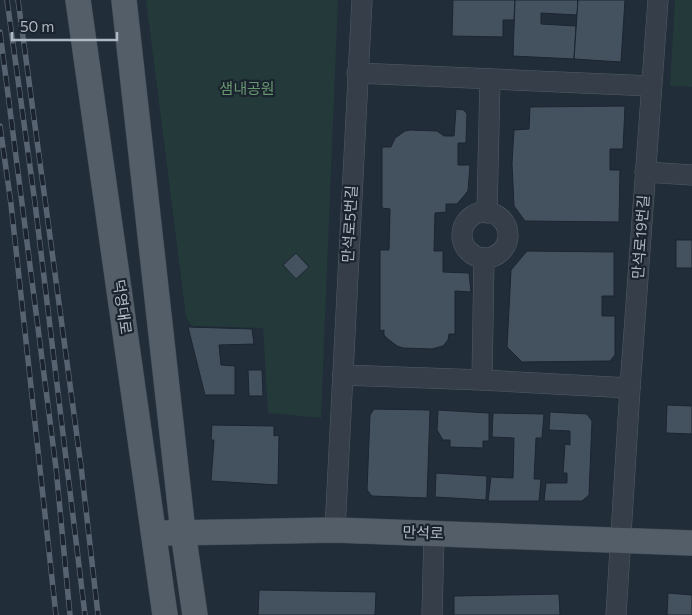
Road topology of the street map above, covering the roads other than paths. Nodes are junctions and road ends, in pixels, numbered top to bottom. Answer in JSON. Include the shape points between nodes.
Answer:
{"nodes":[{"id":1,"x":78,"y":0,"type":"edge"},
{"id":2,"x":124,"y":0,"type":"edge"},
{"id":3,"x":362,"y":0,"type":"edge"},
{"id":4,"x":658,"y":0,"type":"edge"},
{"id":5,"x":357,"y":73,"type":"junction"},
{"id":6,"x":490,"y":79,"type":"junction"},
{"id":7,"x":652,"y":86,"type":"junction"},
{"id":8,"x":645,"y":172,"type":"junction"},
{"id":9,"x":692,"y":175,"type":"edge"},
{"id":10,"x":487,"y":213,"type":"junction"},
{"id":11,"x":484,"y":258,"type":"junction"},
{"id":12,"x":343,"y":375,"type":"junction"},
{"id":13,"x":482,"y":380,"type":"junction"},
{"id":14,"x":630,"y":388,"type":"junction"},
{"id":15,"x":335,"y":530,"type":"junction"},
{"id":16,"x":183,"y":532,"type":"junction"},
{"id":17,"x":154,"y":533,"type":"junction"},
{"id":18,"x":434,"y":534,"type":"junction"},
{"id":19,"x":620,"y":540,"type":"junction"},
{"id":20,"x":692,"y":543,"type":"edge"},
{"id":21,"x":165,"y":615,"type":"edge"},
{"id":22,"x":195,"y":615,"type":"edge"},
{"id":23,"x":432,"y":615,"type":"edge"},
{"id":24,"x":616,"y":615,"type":"edge"}],
"edges":[{"from":1,"to":17,"type":"main road","name":"덕영대로"},
{"from":2,"to":16,"type":"main road"},
{"from":3,"to":5,"type":"street","name":"만석로5번길"},
{"from":4,"to":7,"type":"street","name":"만석로19번길"},
{"from":5,"to":6,"type":"street"},
{"from":5,"to":12,"type":"street","name":"만석로5번길"},
{"from":6,"to":7,"type":"street"},
{"from":6,"to":10,"type":"street"},
{"from":7,"to":8,"type":"street","name":"만석로19번길"},
{"from":8,"to":9,"type":"street"},
{"from":8,"to":14,"type":"street","name":"만석로19번길"},
{"from":10,"to":11,"type":"street","via":[[494,214],[505,224],[508,238],[502,251]]},
{"from":10,"to":11,"type":"street","via":[[467,220],[462,235],[467,250]]},
{"from":11,"to":13,"type":"street"},
{"from":12,"to":13,"type":"street"},
{"from":12,"to":15,"type":"street","name":"만석로5번길"},
{"from":13,"to":14,"type":"street"},
{"from":14,"to":19,"type":"street","name":"만석로19번길"},
{"from":15,"to":16,"type":"main road","name":"만석로"},
{"from":15,"to":18,"type":"main road","name":"만석로"},
{"from":16,"to":17,"type":"main road","name":"만석로"},
{"from":16,"to":22,"type":"main road"},
{"from":17,"to":21,"type":"main road","name":"덕영대로"},
{"from":18,"to":19,"type":"main road","name":"만석로"},
{"from":18,"to":23,"type":"street"},
{"from":19,"to":20,"type":"main road","name":"만석로"},
{"from":19,"to":24,"type":"street","name":"만석로19번길"}]}
